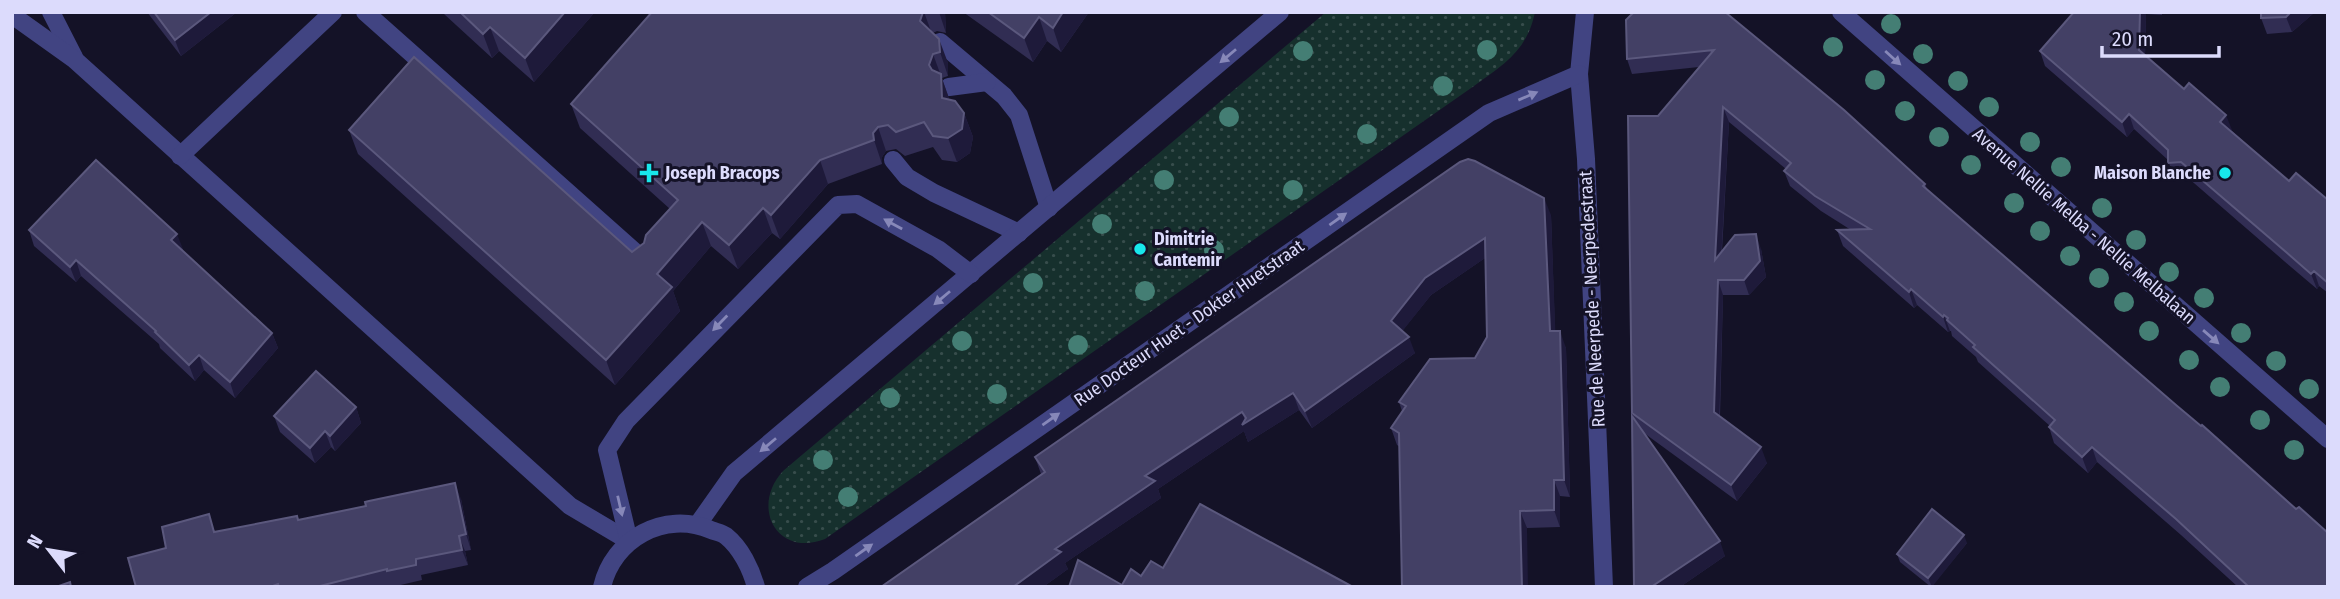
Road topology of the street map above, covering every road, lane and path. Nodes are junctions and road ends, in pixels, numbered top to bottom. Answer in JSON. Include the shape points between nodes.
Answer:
{"nodes":[{"id":1,"x":51,"y":12,"type":"edge"},
{"id":2,"x":333,"y":12,"type":"edge"},
{"id":3,"x":365,"y":12,"type":"edge"},
{"id":4,"x":1280,"y":12,"type":"edge"},
{"id":5,"x":1585,"y":12,"type":"edge"},
{"id":6,"x":1842,"y":12,"type":"edge"},
{"id":7,"x":12,"y":15,"type":"edge"},
{"id":8,"x":940,"y":42,"type":"edge"},
{"id":9,"x":75,"y":60,"type":"junction"},
{"id":10,"x":1579,"y":74,"type":"junction"},
{"id":11,"x":987,"y":82,"type":"junction"},
{"id":12,"x":949,"y":87,"type":"dead end"},
{"id":13,"x":180,"y":156,"type":"junction"},
{"id":14,"x":893,"y":160,"type":"dead end"},
{"id":15,"x":1049,"y":208,"type":"junction"},
{"id":16,"x":1019,"y":233,"type":"junction"},
{"id":17,"x":644,"y":260,"type":"edge"},
{"id":18,"x":971,"y":274,"type":"junction"},
{"id":19,"x":2328,"y":439,"type":"edge"},
{"id":20,"x":698,"y":524,"type":"junction"},
{"id":21,"x":628,"y":541,"type":"junction"},
{"id":22,"x":602,"y":587,"type":"edge"},
{"id":23,"x":756,"y":587,"type":"edge"},
{"id":24,"x":807,"y":587,"type":"edge"},
{"id":25,"x":1604,"y":587,"type":"edge"}],
"edges":[{"from":1,"to":9,"type":"street"},
{"from":2,"to":13,"type":"street"},
{"from":3,"to":17,"type":"street"},
{"from":4,"to":15,"type":"street","one_way":true},
{"from":5,"to":10,"type":"street","name":"Rue de Neerpede - Neerpedestraat"},
{"from":6,"to":19,"type":"street","name":"Avenue Nellie Melba - Nellie Melbalaan","one_way":true},
{"from":7,"to":9,"type":"street"},
{"from":8,"to":11,"type":"street"},
{"from":9,"to":13,"type":"street"},
{"from":24,"to":10,"type":"street","name":"Rue Docteur Huet - Dokter Huetstraat","one_way":true,"via":[[1489,113]]},
{"from":10,"to":25,"type":"street","name":"Rue de Neerpede - Neerpedestraat"},
{"from":11,"to":12,"type":"street"},
{"from":11,"to":15,"type":"street","via":[[1019,115]]},
{"from":13,"to":21,"type":"street","via":[[570,506]]},
{"from":14,"to":16,"type":"street","via":[[907,177],[934,193]]},
{"from":15,"to":16,"type":"street"},
{"from":16,"to":18,"type":"street"},
{"from":18,"to":20,"type":"street","one_way":true,"via":[[734,472]]},
{"from":18,"to":21,"type":"street","one_way":true,"via":[[938,249],[857,204],[838,205],[626,421],[607,450]]},
{"from":20,"to":21,"type":"street","via":[[673,523]]},
{"from":20,"to":23,"type":"street","via":[[725,536],[743,556]]},
{"from":21,"to":22,"type":"street","via":[[612,560]]}]}
